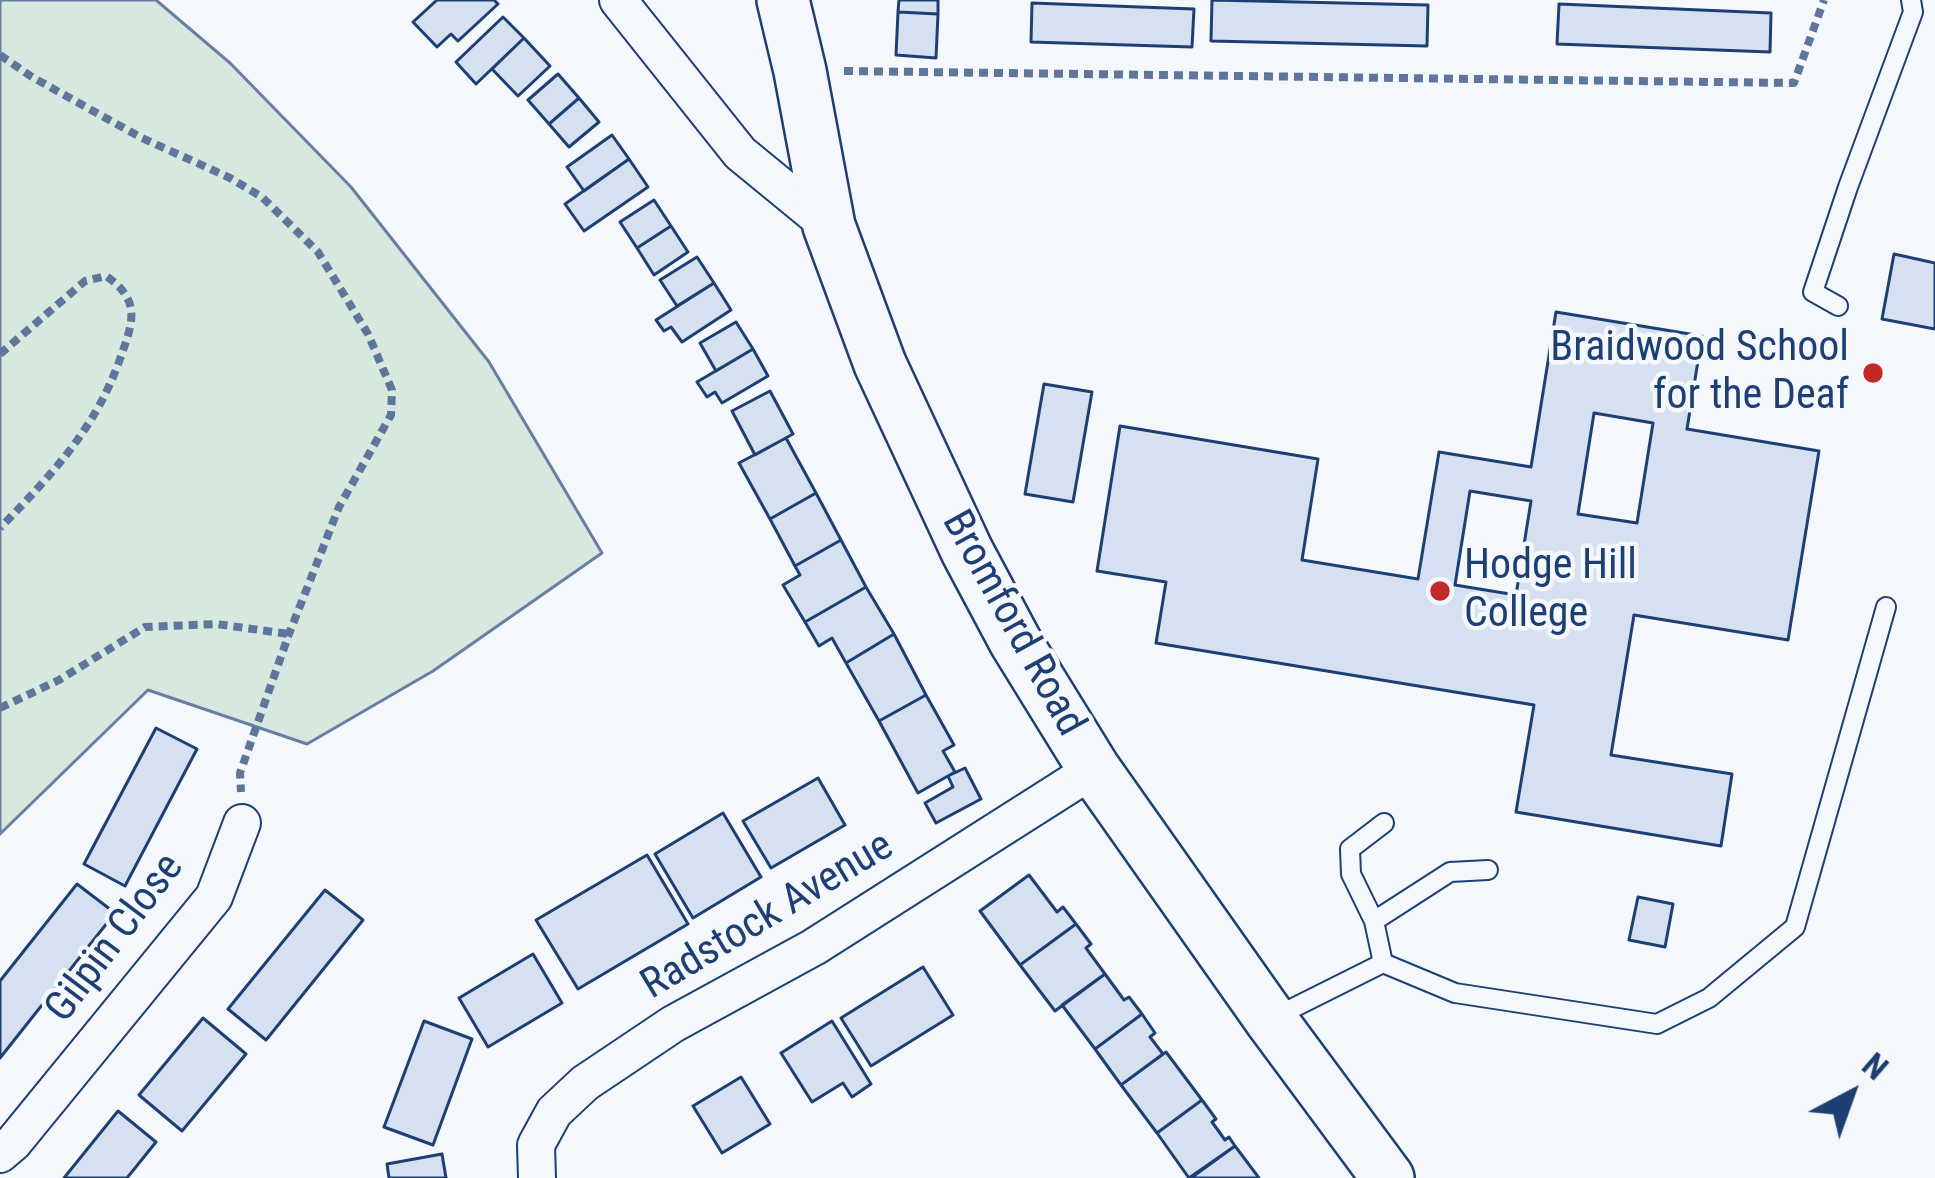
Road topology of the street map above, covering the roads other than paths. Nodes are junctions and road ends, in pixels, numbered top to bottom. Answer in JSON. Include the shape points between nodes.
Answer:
{"nodes":[{"id":1,"x":618,"y":0,"type":"edge"},
{"id":2,"x":784,"y":0,"type":"edge"},
{"id":3,"x":1912,"y":6,"type":"edge"},
{"id":4,"x":1935,"y":17,"type":"edge"},
{"id":5,"x":829,"y":226,"type":"junction"},
{"id":6,"x":1838,"y":306,"type":"dead end"},
{"id":7,"x":1886,"y":607,"type":"dead end"},
{"id":8,"x":1094,"y":769,"type":"junction"},
{"id":9,"x":242,"y":823,"type":"road end"},
{"id":10,"x":1384,"y":823,"type":"dead end"},
{"id":11,"x":1488,"y":870,"type":"dead end"},
{"id":12,"x":1374,"y":921,"type":"junction"},
{"id":13,"x":1383,"y":963,"type":"junction"},
{"id":14,"x":1271,"y":1019,"type":"junction"},
{"id":15,"x":0,"y":1154,"type":"edge"},
{"id":16,"x":537,"y":1178,"type":"edge"},
{"id":17,"x":1388,"y":1178,"type":"edge"}],
"edges":[{"from":1,"to":5,"type":"street","via":[[740,152]]},
{"from":2,"to":5,"type":"street","name":"Bromford Road"},
{"from":3,"to":4,"type":"lane"},
{"from":3,"to":6,"type":"lane","via":[[1813,292]]},
{"from":5,"to":8,"type":"street","name":"Bromford Road","via":[[948,512]]},
{"from":7,"to":13,"type":"lane","via":[[1795,927],[1709,998],[1657,1024],[1455,993]]},
{"from":8,"to":14,"type":"street","name":"Bromford Road"},
{"from":8,"to":16,"type":"street","name":"Radstock Avenue","via":[[585,1083],[554,1112],[536,1144]]},
{"from":9,"to":15,"type":"street","name":"Gilpin Close","via":[[214,897]]},
{"from":10,"to":12,"type":"lane","via":[[1350,849],[1351,874]]},
{"from":11,"to":12,"type":"lane","via":[[1450,872]]},
{"from":12,"to":13,"type":"lane"},
{"from":13,"to":14,"type":"lane"},
{"from":14,"to":17,"type":"street","name":"Bromford Road"}]}
